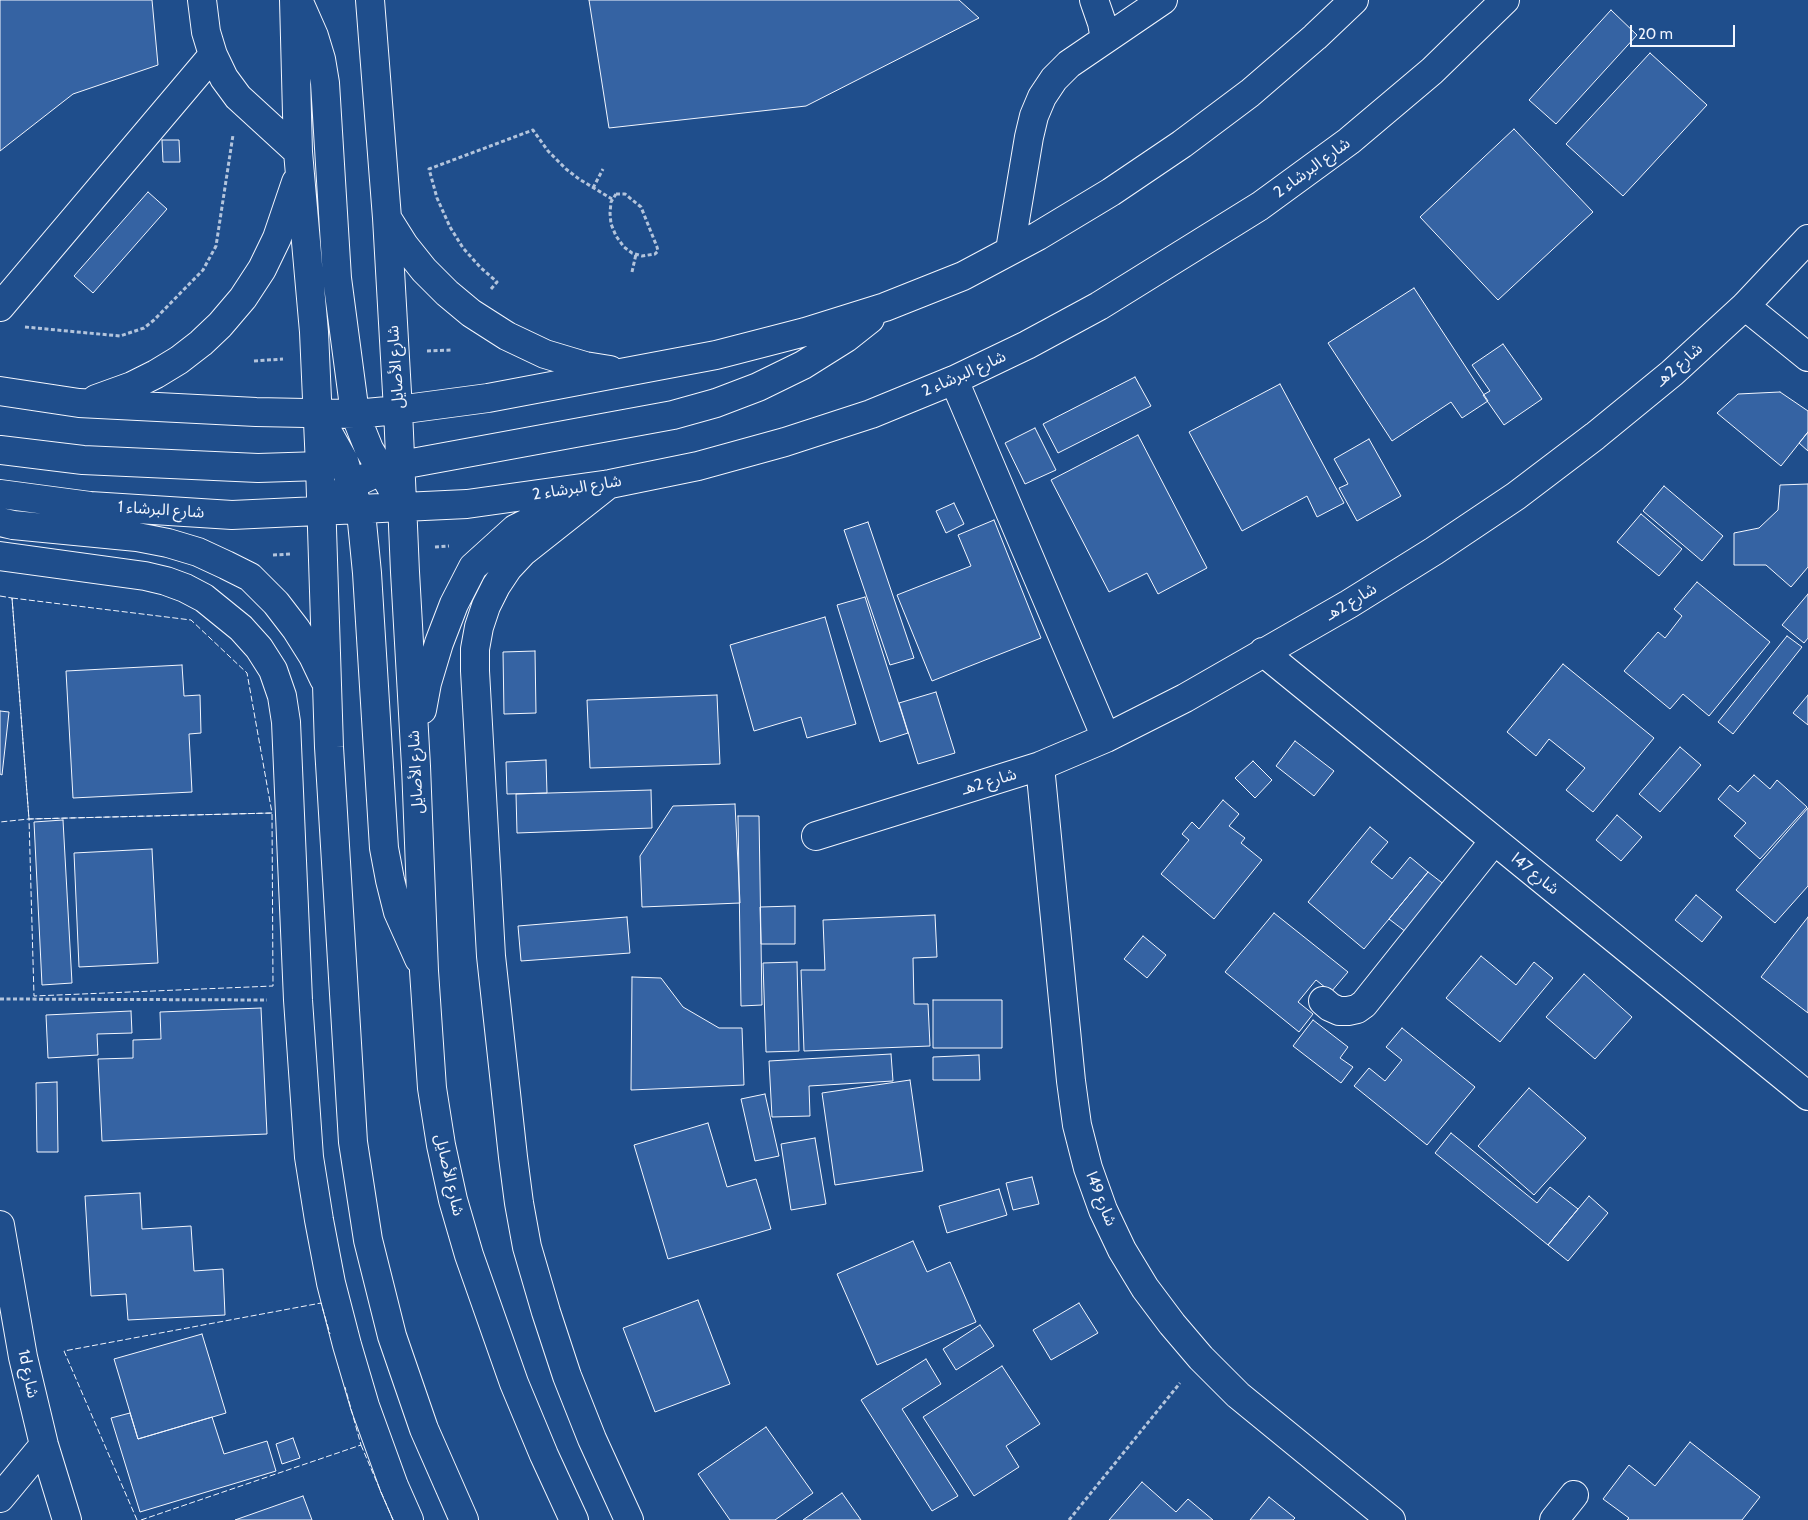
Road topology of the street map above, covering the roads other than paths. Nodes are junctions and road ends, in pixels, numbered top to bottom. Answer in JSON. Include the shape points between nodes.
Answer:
{"nodes":[{"id":1,"x":202,"y":0,"type":"edge"},
{"id":2,"x":296,"y":0,"type":"edge"},
{"id":3,"x":370,"y":0,"type":"edge"},
{"id":4,"x":1094,"y":0,"type":"edge"},
{"id":5,"x":1159,"y":0,"type":"edge"},
{"id":6,"x":1354,"y":0,"type":"edge"},
{"id":7,"x":1505,"y":0,"type":"edge"},
{"id":8,"x":1105,"y":39,"type":"junction"},
{"id":9,"x":213,"y":56,"type":"junction"},
{"id":10,"x":299,"y":162,"type":"junction"},
{"id":11,"x":387,"y":218,"type":"junction"},
{"id":12,"x":1808,"y":238,"type":"edge"},
{"id":13,"x":1010,"y":250,"type":"junction"},
{"id":14,"x":1745,"y":306,"type":"junction"},
{"id":15,"x":0,"y":307,"type":"edge"},
{"id":16,"x":885,"y":307,"type":"junction"},
{"id":17,"x":1808,"y":357,"type":"edge"},
{"id":18,"x":627,"y":372,"type":"junction"},
{"id":19,"x":954,"y":380,"type":"junction"},
{"id":20,"x":0,"y":391,"type":"edge"},
{"id":21,"x":80,"y":403,"type":"junction"},
{"id":22,"x":398,"y":410,"type":"junction"},
{"id":23,"x":318,"y":414,"type":"junction"},
{"id":24,"x":355,"y":414,"type":"junction"},
{"id":25,"x":0,"y":450,"type":"edge"},
{"id":26,"x":384,"y":462,"type":"junction"},
{"id":27,"x":343,"y":481,"type":"junction"},
{"id":28,"x":610,"y":484,"type":"junction"},
{"id":29,"x":0,"y":494,"type":"edge"},
{"id":30,"x":402,"y":508,"type":"junction"},
{"id":31,"x":322,"y":511,"type":"junction"},
{"id":32,"x":0,"y":522,"type":"edge"},
{"id":33,"x":0,"y":556,"type":"edge"},
{"id":34,"x":1262,"y":652,"type":"junction"},
{"id":35,"x":327,"y":685,"type":"junction"},
{"id":36,"x":1106,"y":738,"type":"junction"},
{"id":37,"x":329,"y":747,"type":"junction"},
{"id":38,"x":286,"y":749,"type":"junction"},
{"id":39,"x":416,"y":766,"type":"junction"},
{"id":40,"x":1040,"y":766,"type":"junction"},
{"id":41,"x":816,"y":836,"type":"dead end"},
{"id":42,"x":1494,"y":841,"type":"junction"},
{"id":43,"x":424,"y":971,"type":"junction"},
{"id":44,"x":1323,"y":1002,"type":"dead end"},
{"id":45,"x":1808,"y":1096,"type":"edge"},
{"id":46,"x":0,"y":1226,"type":"edge"},
{"id":47,"x":44,"y":1445,"type":"junction"},
{"id":48,"x":1574,"y":1495,"type":"dead end"},
{"id":49,"x":0,"y":1498,"type":"edge"},
{"id":50,"x":67,"y":1520,"type":"edge"},
{"id":51,"x":409,"y":1520,"type":"edge"},
{"id":52,"x":464,"y":1520,"type":"edge"},
{"id":53,"x":574,"y":1520,"type":"edge"},
{"id":54,"x":629,"y":1520,"type":"edge"},
{"id":55,"x":1391,"y":1520,"type":"edge"},
{"id":56,"x":1554,"y":1520,"type":"edge"}],
"edges":[{"from":1,"to":9,"type":"street"},
{"from":2,"to":10,"type":"street"},
{"from":2,"to":24,"type":"street","via":[[314,36],[325,83],[337,278]]},
{"from":3,"to":11,"type":"street","name":"شارع الأصايل"},
{"from":4,"to":8,"type":"street"},
{"from":5,"to":8,"type":"street"},
{"from":6,"to":13,"type":"street","via":[[1250,93],[1182,144],[1112,192]]},
{"from":7,"to":19,"type":"street","name":"شارع البرشاء 2","via":[[1432,71],[1349,141],[1260,206],[1099,306],[1028,346]]},
{"from":8,"to":13,"type":"street","via":[[1069,64],[1042,97],[1029,137]]},
{"from":9,"to":10,"type":"street","via":[[238,97]]},
{"from":9,"to":15,"type":"street"},
{"from":10,"to":21,"type":"street","via":[[277,238],[262,270],[220,325],[179,360],[156,374],[106,396]]},
{"from":10,"to":23,"type":"street"},
{"from":11,"to":18,"type":"street","via":[[424,270],[471,313],[507,336],[545,354],[585,366]]},
{"from":11,"to":22,"type":"street","name":"شارع الأصايل"},
{"from":12,"to":14,"type":"street","name":"شارع 2هـ"},
{"from":13,"to":16,"type":"street","via":[[962,276]]},
{"from":14,"to":17,"type":"street"},
{"from":14,"to":34,"type":"street","name":"شارع 2هـ","via":[[1672,373],[1516,496],[1358,598]]},
{"from":16,"to":18,"type":"street","via":[[716,355]]},
{"from":16,"to":26,"type":"street","via":[[846,338],[803,365],[716,403],[673,415]]},
{"from":18,"to":22,"type":"street","via":[[488,398]]},
{"from":19,"to":28,"type":"street","name":"شارع البرشاء 2","via":[[871,414],[785,442],[698,466]]},
{"from":19,"to":36,"type":"street"},
{"from":20,"to":21,"type":"street"},
{"from":21,"to":23,"type":"street"},
{"from":22,"to":24,"type":"street"},
{"from":22,"to":26,"type":"street","name":"شارع الأصايل"},
{"from":23,"to":24,"type":"street"},
{"from":23,"to":27,"type":"street"},
{"from":24,"to":26,"type":"street"},
{"from":25,"to":27,"type":"street","via":[[83,460],[258,468]]},
{"from":26,"to":27,"type":"street","via":[[357,457]]},
{"from":26,"to":30,"type":"street","name":"شارع الأصايل"},
{"from":27,"to":30,"type":"street","name":"شارع البرشاء 2"},
{"from":27,"to":31,"type":"street"},
{"from":27,"to":31,"type":"street","name":"شارع البرشاء 2"},
{"from":27,"to":43,"type":"street","via":[[366,550],[384,848],[398,912]]},
{"from":28,"to":30,"type":"street","name":"شارع البرشاء 2","via":[[467,504]]},
{"from":28,"to":39,"type":"street","via":[[515,529],[474,567],[451,612],[429,675]]},
{"from":28,"to":54,"type":"street","via":[[523,552],[508,568],[486,606],[479,627],[474,671],[491,956],[512,1158],[527,1247],[568,1376]]},
{"from":29,"to":31,"type":"street","name":"شارع البرشاء 1","via":[[90,506],[232,515]]},
{"from":30,"to":39,"type":"street","name":"شارع الأصايل"},
{"from":31,"to":35,"type":"street"},
{"from":32,"to":35,"type":"street","via":[[152,540],[198,552],[226,565],[250,578],[276,603],[304,642]]},
{"from":33,"to":38,"type":"street","via":[[146,576],[185,588],[204,598],[241,628],[273,670],[282,696]]},
{"from":34,"to":36,"type":"street","name":"شارع 2هـ","via":[[1185,698]]},
{"from":34,"to":42,"type":"street","name":"شارع 47ا"},
{"from":35,"to":37,"type":"street"},
{"from":36,"to":40,"type":"street","name":"شارع 2هـ"},
{"from":37,"to":38,"type":"street"},
{"from":37,"to":52,"type":"street","via":[[353,1142],[368,1240],[398,1355],[424,1430]]},
{"from":38,"to":51,"type":"street","via":[[309,1158],[331,1283],[347,1345],[365,1406]]},
{"from":39,"to":43,"type":"street","name":"شارع الأصايل"},
{"from":40,"to":41,"type":"street","name":"شارع 2هـ"},
{"from":40,"to":55,"type":"street","name":"شارع 49ا","via":[[1077,1125],[1103,1210],[1145,1288],[1201,1358],[1238,1395]]},
{"from":42,"to":44,"type":"street","via":[[1364,1004],[1356,1009],[1338,1011]]},
{"from":42,"to":45,"type":"street","name":"شارع 47ا"},
{"from":43,"to":53,"type":"street","name":"شارع الأصايل","via":[[432,1088],[453,1200],[469,1256],[514,1383]]},
{"from":46,"to":47,"type":"street","name":"1d شارع"},
{"from":47,"to":49,"type":"street"},
{"from":47,"to":50,"type":"street","name":"1d شارع"},
{"from":48,"to":56,"type":"street"}]}
